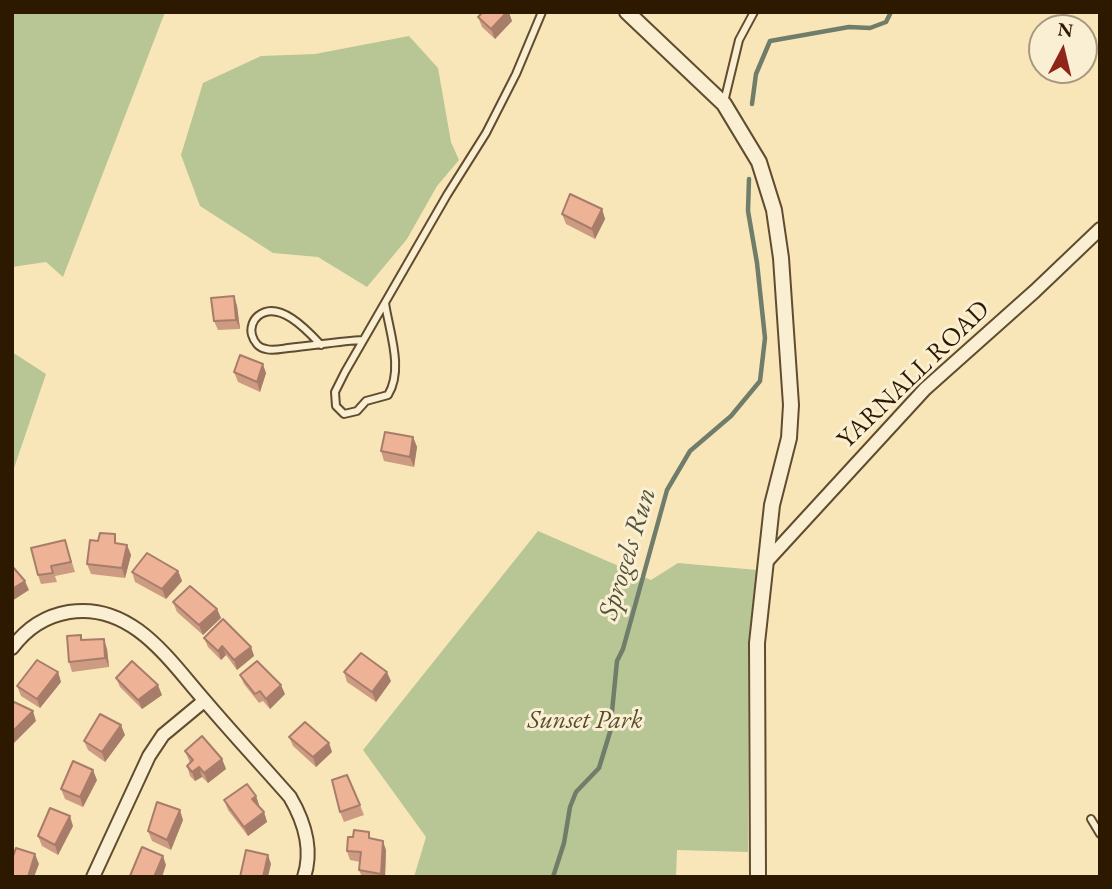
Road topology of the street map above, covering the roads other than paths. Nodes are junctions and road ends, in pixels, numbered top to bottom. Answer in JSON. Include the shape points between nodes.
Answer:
{"nodes":[{"id":1,"x":542,"y":12,"type":"edge"},
{"id":2,"x":627,"y":12,"type":"edge"},
{"id":3,"x":754,"y":12,"type":"edge"},
{"id":4,"x":724,"y":104,"type":"junction"},
{"id":5,"x":1100,"y":229,"type":"edge"},
{"id":6,"x":385,"y":303,"type":"junction"},
{"id":7,"x":363,"y":340,"type":"junction"},
{"id":8,"x":321,"y":345,"type":"junction"},
{"id":9,"x":767,"y":561,"type":"junction"},
{"id":10,"x":12,"y":648,"type":"edge"},
{"id":11,"x":204,"y":701,"type":"junction"},
{"id":12,"x":1091,"y":820,"type":"dead end"},
{"id":13,"x":1100,"y":834,"type":"edge"},
{"id":14,"x":93,"y":877,"type":"edge"},
{"id":15,"x":304,"y":877,"type":"edge"},
{"id":16,"x":758,"y":877,"type":"edge"}],
"edges":[{"from":1,"to":6,"type":"lane","via":[[486,133]]},
{"from":2,"to":4,"type":"street"},
{"from":3,"to":4,"type":"lane","via":[[738,40]]},
{"from":4,"to":9,"type":"street","via":[[759,162],[774,211],[781,258],[791,405],[789,438],[772,505]]},
{"from":5,"to":9,"type":"street","name":"YARNALL ROAD","via":[[925,389]]},
{"from":6,"to":7,"type":"lane"},
{"from":6,"to":7,"type":"lane","via":[[394,348],[393,386],[388,395],[344,414],[336,406],[335,393]]},
{"from":7,"to":8,"type":"lane"},
{"from":8,"to":8,"type":"lane","via":[[264,349],[252,337],[251,327],[263,313],[280,313],[302,325]]},
{"from":9,"to":16,"type":"street","via":[[757,643]]},
{"from":10,"to":11,"type":"street","via":[[37,624],[55,615],[93,610],[111,614],[157,646]]},
{"from":11,"to":14,"type":"street","via":[[163,735],[149,756]]},
{"from":11,"to":15,"type":"street","via":[[300,813],[308,864]]},
{"from":12,"to":13,"type":"lane"}]}
